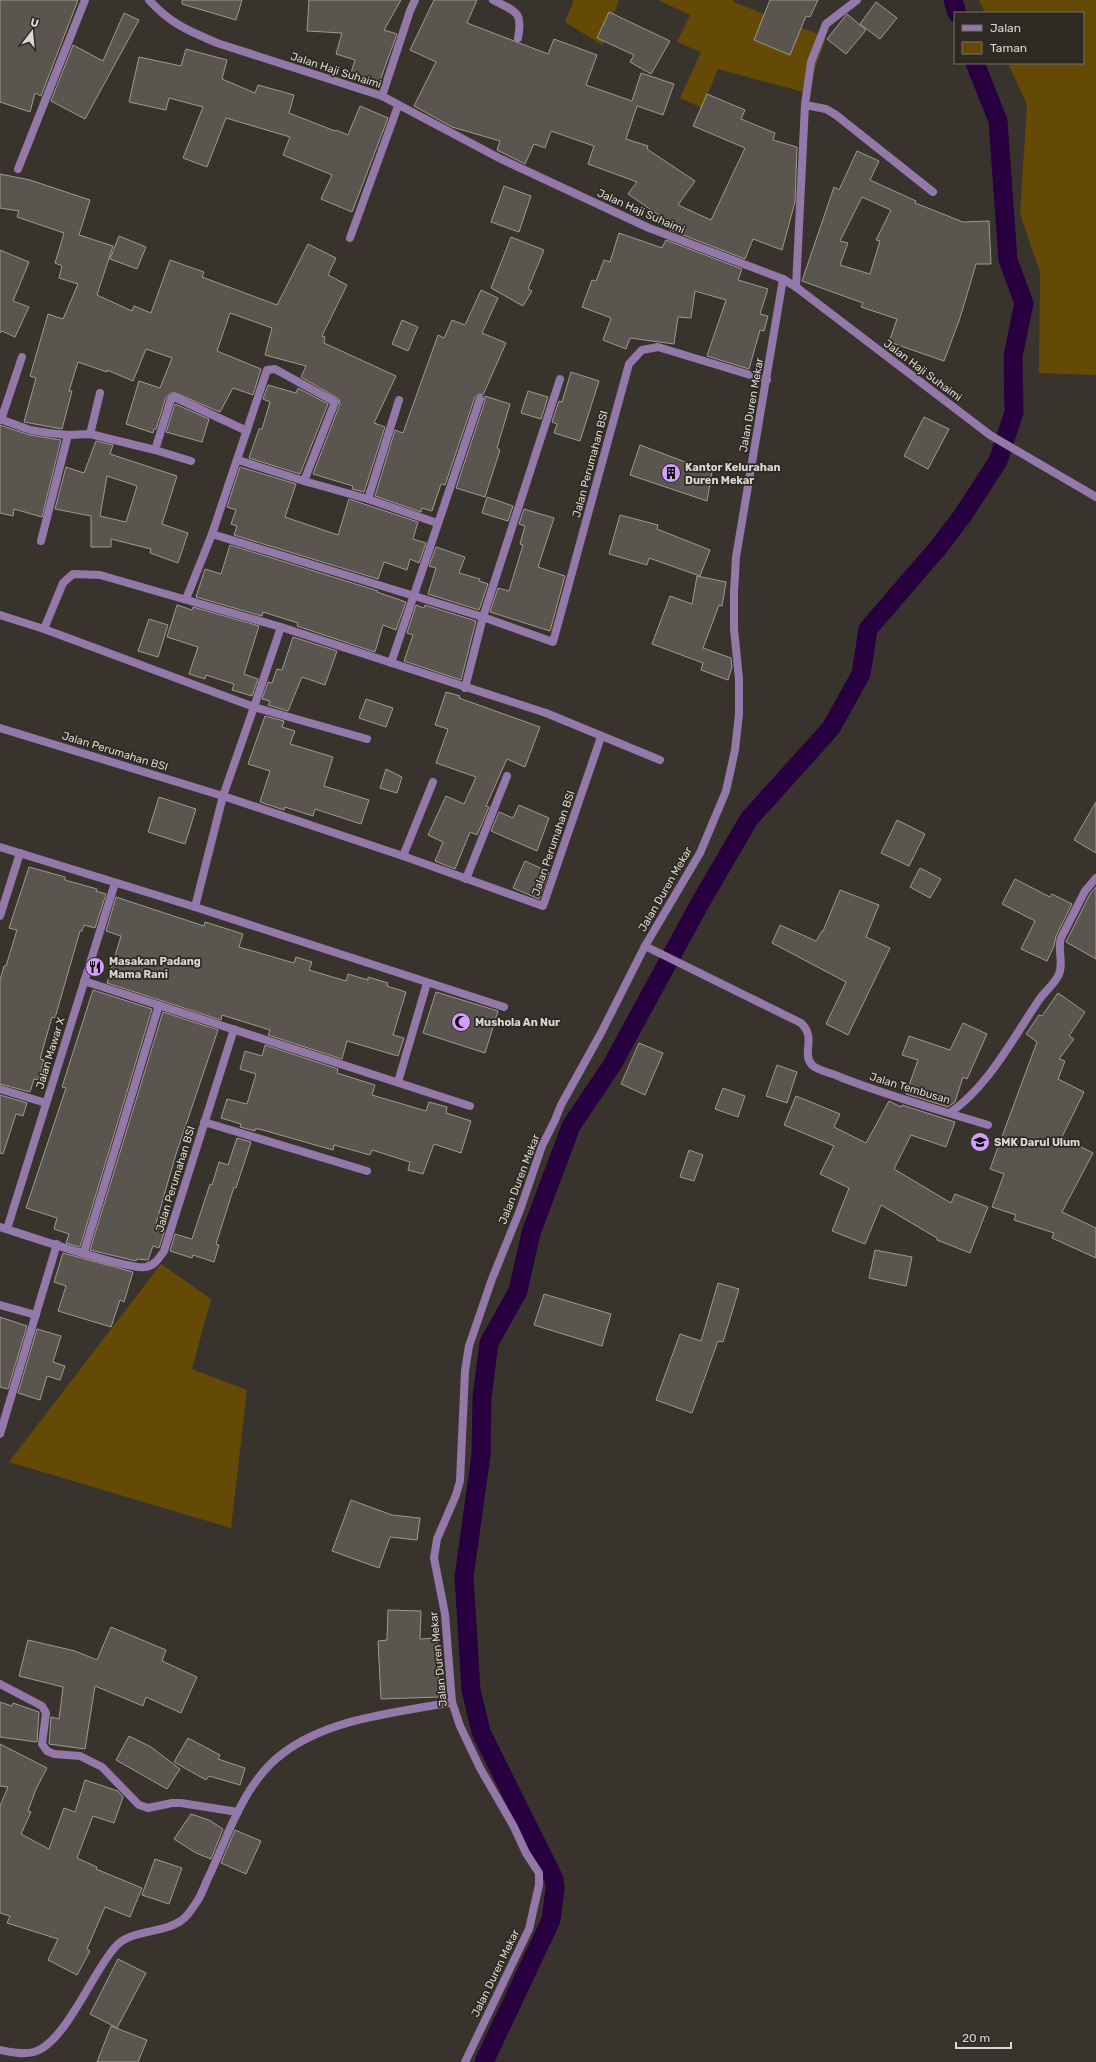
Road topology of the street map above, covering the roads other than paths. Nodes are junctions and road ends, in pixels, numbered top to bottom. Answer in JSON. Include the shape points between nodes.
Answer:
{"nodes":[{"id":1,"x":85,"y":0,"type":"edge"},
{"id":2,"x":149,"y":0,"type":"edge"},
{"id":3,"x":415,"y":0,"type":"edge"},
{"id":4,"x":493,"y":0,"type":"edge"},
{"id":5,"x":858,"y":0,"type":"edge"},
{"id":6,"x":518,"y":38,"type":"dead end"},
{"id":7,"x":382,"y":96,"type":"junction"},
{"id":8,"x":805,"y":105,"type":"junction"},
{"id":9,"x":398,"y":106,"type":"junction"},
{"id":10,"x":18,"y":169,"type":"dead end"},
{"id":11,"x":933,"y":192,"type":"dead end"},
{"id":12,"x":350,"y":238,"type":"dead end"},
{"id":13,"x":783,"y":279,"type":"junction"},
{"id":14,"x":796,"y":287,"type":"junction"},
{"id":15,"x":22,"y":357,"type":"dead end"},
{"id":16,"x":560,"y":379,"type":"dead end"},
{"id":17,"x":767,"y":380,"type":"junction"},
{"id":18,"x":100,"y":393,"type":"dead end"},
{"id":19,"x":480,"y":398,"type":"dead end"},
{"id":20,"x":399,"y":400,"type":"dead end"},
{"id":21,"x":1,"y":419,"type":"edge"},
{"id":22,"x":247,"y":431,"type":"junction"},
{"id":23,"x":90,"y":434,"type":"junction"},
{"id":24,"x":68,"y":435,"type":"junction"},
{"id":25,"x":155,"y":450,"type":"junction"},
{"id":26,"x":238,"y":460,"type":"junction"},
{"id":27,"x":191,"y":461,"type":"dead end"},
{"id":28,"x":304,"y":481,"type":"junction"},
{"id":29,"x":1096,"y":497,"type":"edge"},
{"id":30,"x":368,"y":499,"type":"junction"},
{"id":31,"x":437,"y":523,"type":"junction"},
{"id":32,"x":212,"y":534,"type":"junction"},
{"id":33,"x":42,"y":541,"type":"dead end"},
{"id":34,"x":414,"y":594,"type":"junction"},
{"id":35,"x":186,"y":600,"type":"junction"},
{"id":36,"x":0,"y":615,"type":"edge"},
{"id":37,"x":483,"y":617,"type":"junction"},
{"id":38,"x":281,"y":627,"type":"junction"},
{"id":39,"x":44,"y":629,"type":"junction"},
{"id":40,"x":391,"y":663,"type":"junction"},
{"id":41,"x":465,"y":688,"type":"junction"},
{"id":42,"x":254,"y":707,"type":"junction"},
{"id":43,"x":0,"y":728,"type":"edge"},
{"id":44,"x":601,"y":737,"type":"junction"},
{"id":45,"x":367,"y":739,"type":"dead end"},
{"id":46,"x":660,"y":760,"type":"dead end"},
{"id":47,"x":507,"y":776,"type":"dead end"},
{"id":48,"x":433,"y":782,"type":"dead end"},
{"id":49,"x":223,"y":796,"type":"junction"},
{"id":50,"x":0,"y":847,"type":"edge"},
{"id":51,"x":20,"y":853,"type":"junction"},
{"id":52,"x":403,"y":856,"type":"junction"},
{"id":53,"x":1096,"y":878,"type":"edge"},
{"id":54,"x":466,"y":879,"type":"junction"},
{"id":55,"x":115,"y":883,"type":"junction"},
{"id":56,"x":195,"y":907,"type":"junction"},
{"id":57,"x":0,"y":916,"type":"edge"},
{"id":58,"x":645,"y":946,"type":"junction"},
{"id":59,"x":84,"y":981,"type":"junction"},
{"id":60,"x":427,"y":983,"type":"junction"},
{"id":61,"x":159,"y":1005,"type":"junction"},
{"id":62,"x":504,"y":1007,"type":"dead end"},
{"id":63,"x":234,"y":1029,"type":"junction"},
{"id":64,"x":398,"y":1082,"type":"junction"},
{"id":65,"x":0,"y":1089,"type":"edge"},
{"id":66,"x":46,"y":1104,"type":"junction"},
{"id":67,"x":470,"y":1106,"type":"dead end"},
{"id":68,"x":950,"y":1114,"type":"junction"},
{"id":69,"x":204,"y":1122,"type":"junction"},
{"id":70,"x":988,"y":1125,"type":"dead end"},
{"id":71,"x":367,"y":1171,"type":"dead end"},
{"id":72,"x":3,"y":1228,"type":"edge"},
{"id":73,"x":57,"y":1244,"type":"junction"},
{"id":74,"x":84,"y":1252,"type":"junction"},
{"id":75,"x":0,"y":1305,"type":"edge"},
{"id":76,"x":36,"y":1316,"type":"junction"},
{"id":77,"x":0,"y":1434,"type":"edge"},
{"id":78,"x":0,"y":1684,"type":"edge"},
{"id":79,"x":452,"y":1702,"type":"junction"},
{"id":80,"x":238,"y":1812,"type":"junction"},
{"id":81,"x":0,"y":2050,"type":"edge"},
{"id":82,"x":465,"y":2062,"type":"edge"}],
"edges":[{"from":1,"to":10,"type":"street"},
{"from":2,"to":7,"type":"street","name":"Jalan Haji Suhaimi","via":[[171,21],[217,44]]},
{"from":3,"to":7,"type":"street"},
{"from":4,"to":6,"type":"street","via":[[518,16],[521,21]]},
{"from":5,"to":8,"type":"street","via":[[826,24],[811,62]]},
{"from":7,"to":9,"type":"street","name":"Jalan Haji Suhaimi"},
{"from":8,"to":11,"type":"street","via":[[826,109],[836,115]]},
{"from":8,"to":14,"type":"street"},
{"from":9,"to":12,"type":"street"},
{"from":9,"to":13,"type":"street","name":"Jalan Haji Suhaimi","via":[[501,159],[649,228]]},
{"from":13,"to":14,"type":"street","name":"Jalan Haji Suhaimi"},
{"from":13,"to":17,"type":"street","name":"Jalan Duren Mekar"},
{"from":14,"to":29,"type":"street","name":"Jalan Haji Suhaimi","via":[[990,435]]},
{"from":15,"to":21,"type":"street"},
{"from":16,"to":37,"type":"street"},
{"from":17,"to":37,"type":"street","name":"Jalan Perumahan BSI","via":[[658,347],[642,350],[629,364],[553,642]]},
{"from":17,"to":58,"type":"street","name":"Jalan Duren Mekar","via":[[736,557],[734,629],[739,678],[739,714],[726,791],[700,853]]},
{"from":18,"to":23,"type":"street"},
{"from":19,"to":31,"type":"street"},
{"from":20,"to":30,"type":"street"},
{"from":21,"to":24,"type":"street","via":[[30,430]]},
{"from":22,"to":25,"type":"street","via":[[174,397],[171,399]]},
{"from":22,"to":26,"type":"street"},
{"from":22,"to":28,"type":"street","via":[[269,368],[275,368],[335,402]]},
{"from":23,"to":24,"type":"street"},
{"from":23,"to":25,"type":"street"},
{"from":24,"to":33,"type":"street"},
{"from":25,"to":27,"type":"street"},
{"from":26,"to":28,"type":"street"},
{"from":26,"to":32,"type":"street"},
{"from":28,"to":30,"type":"street"},
{"from":30,"to":31,"type":"street"},
{"from":31,"to":34,"type":"street"},
{"from":32,"to":34,"type":"street","name":"Jalan Perumahan BSI"},
{"from":32,"to":35,"type":"street"},
{"from":34,"to":37,"type":"street","name":"Jalan Perumahan BSI"},
{"from":34,"to":40,"type":"street"},
{"from":35,"to":38,"type":"street"},
{"from":35,"to":39,"type":"street","via":[[100,575],[73,574],[63,583]]},
{"from":36,"to":39,"type":"street"},
{"from":37,"to":41,"type":"street"},
{"from":38,"to":40,"type":"street"},
{"from":38,"to":42,"type":"street"},
{"from":39,"to":42,"type":"street"},
{"from":40,"to":41,"type":"street"},
{"from":41,"to":44,"type":"street","via":[[546,712]]},
{"from":42,"to":45,"type":"street"},
{"from":42,"to":49,"type":"street"},
{"from":43,"to":49,"type":"street","name":"Jalan Perumahan BSI"},
{"from":44,"to":46,"type":"street"},
{"from":44,"to":54,"type":"street","name":"Jalan Perumahan BSI","via":[[544,906]]},
{"from":47,"to":54,"type":"street"},
{"from":48,"to":52,"type":"street"},
{"from":49,"to":52,"type":"street","name":"Jalan Perumahan BSI"},
{"from":49,"to":56,"type":"street"},
{"from":50,"to":51,"type":"street"},
{"from":51,"to":55,"type":"street"},
{"from":51,"to":57,"type":"street"},
{"from":52,"to":54,"type":"street","name":"Jalan Perumahan BSI"},
{"from":53,"to":68,"type":"street","name":"Jalan Tembusan","via":[[1085,891],[1061,938],[1061,967],[1056,980],[1042,995],[995,1068]]},
{"from":55,"to":56,"type":"street"},
{"from":55,"to":59,"type":"street","name":"Jalan Mawar X"},
{"from":56,"to":60,"type":"street"},
{"from":58,"to":68,"type":"street","name":"Jalan Tembusan","via":[[801,1022],[810,1035],[808,1058],[815,1067],[860,1085]]},
{"from":58,"to":79,"type":"street","name":"Jalan Duren Mekar","via":[[542,1146],[469,1346],[465,1371],[460,1481],[437,1539],[434,1558],[446,1614]]},
{"from":59,"to":61,"type":"street"},
{"from":59,"to":66,"type":"street","name":"Jalan Mawar X"},
{"from":60,"to":62,"type":"street"},
{"from":60,"to":64,"type":"street"},
{"from":61,"to":63,"type":"street"},
{"from":61,"to":74,"type":"street"},
{"from":63,"to":64,"type":"street"},
{"from":63,"to":69,"type":"street","name":"Jalan Perumahan BSI"},
{"from":64,"to":67,"type":"street"},
{"from":65,"to":66,"type":"street"},
{"from":66,"to":72,"type":"street","name":"Jalan Mawar X"},
{"from":68,"to":70,"type":"street"},
{"from":69,"to":71,"type":"street"},
{"from":69,"to":74,"type":"street","name":"Jalan Perumahan BSI","via":[[164,1251],[155,1263],[145,1268]]},
{"from":72,"to":73,"type":"street","name":"Jalan Perumahan BSI"},
{"from":73,"to":74,"type":"street","name":"Jalan Perumahan BSI"},
{"from":73,"to":76,"type":"street"},
{"from":75,"to":76,"type":"street"},
{"from":76,"to":77,"type":"street"},
{"from":78,"to":80,"type":"street","via":[[42,1706],[46,1714],[42,1744],[47,1751],[80,1756],[102,1767],[139,1804],[148,1808],[181,1803]]},
{"from":79,"to":80,"type":"street","via":[[350,1723],[314,1735],[282,1754],[264,1770]]},
{"from":79,"to":82,"type":"street","name":"Jalan Duren Mekar","via":[[460,1726],[480,1768],[539,1873],[539,1885],[529,1929]]},
{"from":80,"to":81,"type":"street","via":[[199,1899],[183,1919],[165,1929],[134,1936],[117,1945],[54,2038],[34,2052],[12,2053]]}]}
